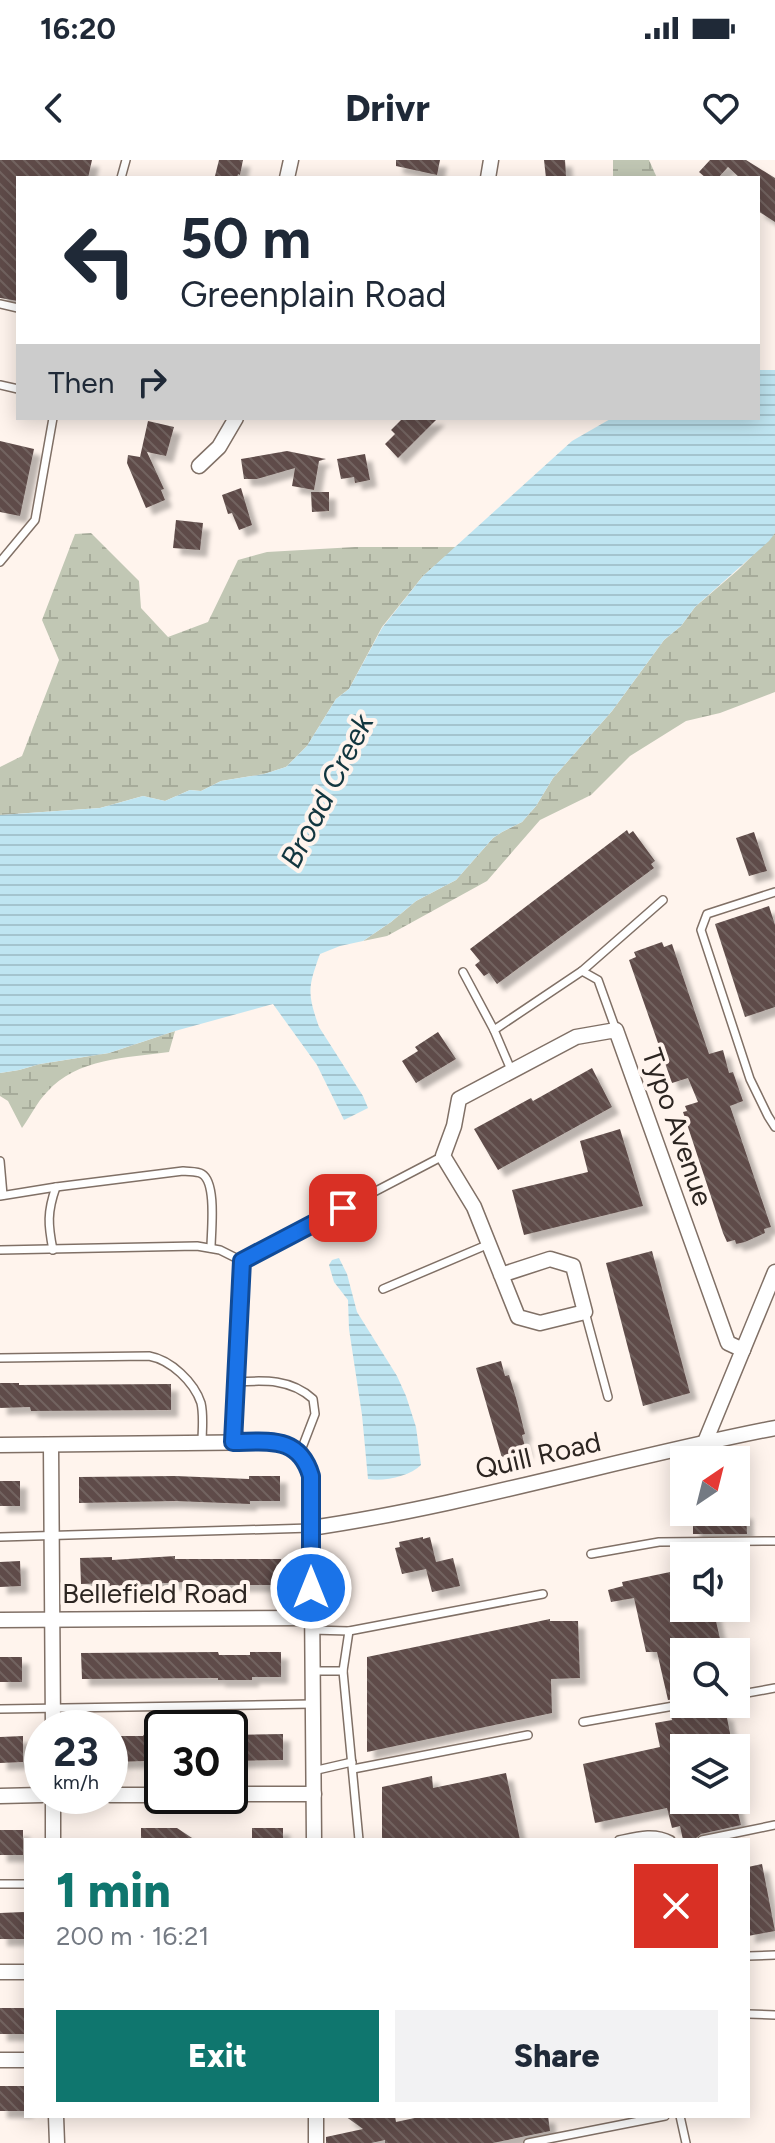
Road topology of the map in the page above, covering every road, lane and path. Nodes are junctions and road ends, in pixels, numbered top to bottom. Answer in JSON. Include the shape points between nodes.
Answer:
{"nodes":[{"id":1,"x":53,"y":420,"type":"edge"},
{"id":2,"x":235,"y":420,"type":"edge"},
{"id":3,"x":199,"y":466,"type":"dead end"},
{"id":4,"x":0,"y":561,"type":"edge"},
{"id":5,"x":775,"y":892,"type":"edge"},
{"id":6,"x":663,"y":900,"type":"dead end"},
{"id":7,"x":582,"y":971,"type":"junction"},
{"id":8,"x":463,"y":972,"type":"dead end"},
{"id":9,"x":494,"y":1030,"type":"junction"},
{"id":10,"x":616,"y":1030,"type":"junction"},
{"id":11,"x":512,"y":1072,"type":"junction"},
{"id":12,"x":775,"y":1127,"type":"edge"},
{"id":13,"x":443,"y":1156,"type":"junction"},
{"id":14,"x":0,"y":1161,"type":"edge"},
{"id":15,"x":56,"y":1187,"type":"junction"},
{"id":16,"x":2,"y":1195,"type":"edge"},
{"id":17,"x":489,"y":1244,"type":"junction"},
{"id":18,"x":211,"y":1248,"type":"junction"},
{"id":19,"x":0,"y":1250,"type":"edge"},
{"id":20,"x":53,"y":1250,"type":"junction"},
{"id":21,"x":242,"y":1261,"type":"junction"},
{"id":22,"x":775,"y":1272,"type":"edge"},
{"id":23,"x":501,"y":1275,"type":"junction"},
{"id":24,"x":383,"y":1289,"type":"dead end"},
{"id":25,"x":585,"y":1312,"type":"junction"},
{"id":26,"x":743,"y":1350,"type":"junction"},
{"id":27,"x":0,"y":1358,"type":"edge"},
{"id":28,"x":236,"y":1382,"type":"junction"},
{"id":29,"x":608,"y":1397,"type":"dead end"},
{"id":30,"x":775,"y":1428,"type":"edge"},
{"id":31,"x":233,"y":1442,"type":"junction"},
{"id":32,"x":705,"y":1442,"type":"junction"},
{"id":33,"x":202,"y":1443,"type":"junction"},
{"id":34,"x":0,"y":1445,"type":"edge"},
{"id":35,"x":51,"y":1445,"type":"junction"},
{"id":36,"x":300,"y":1453,"type":"junction"},
{"id":37,"x":311,"y":1528,"type":"junction"},
{"id":38,"x":51,"y":1535,"type":"junction"},
{"id":39,"x":0,"y":1537,"type":"edge"},
{"id":40,"x":775,"y":1541,"type":"edge"},
{"id":41,"x":591,"y":1554,"type":"dead end"},
{"id":42,"x":543,"y":1594,"type":"dead end"},
{"id":43,"x":52,"y":1619,"type":"junction"},
{"id":44,"x":0,"y":1620,"type":"edge"},
{"id":45,"x":312,"y":1624,"type":"junction"},
{"id":46,"x":349,"y":1631,"type":"junction"},
{"id":47,"x":312,"y":1671,"type":"junction"},
{"id":48,"x":343,"y":1671,"type":"junction"},
{"id":49,"x":775,"y":1688,"type":"edge"},
{"id":50,"x":750,"y":1692,"type":"edge"},
{"id":51,"x":312,"y":1704,"type":"junction"},
{"id":52,"x":670,"y":1707,"type":"edge"},
{"id":53,"x":52,"y":1708,"type":"junction"},
{"id":54,"x":0,"y":1709,"type":"edge"},
{"id":55,"x":583,"y":1722,"type":"dead end"},
{"id":56,"x":528,"y":1735,"type":"dead end"},
{"id":57,"x":352,"y":1766,"type":"junction"},
{"id":58,"x":313,"y":1771,"type":"junction"},
{"id":59,"x":248,"y":1794,"type":"edge"},
{"id":60,"x":314,"y":1794,"type":"junction"},
{"id":61,"x":24,"y":1795,"type":"edge"},
{"id":62,"x":0,"y":1796,"type":"edge"},
{"id":63,"x":53,"y":1814,"type":"edge"},
{"id":64,"x":775,"y":1825,"type":"edge"},
{"id":65,"x":53,"y":1838,"type":"edge"},
{"id":66,"x":314,"y":1838,"type":"edge"},
{"id":67,"x":359,"y":1838,"type":"edge"},
{"id":68,"x":627,"y":1838,"type":"edge"},
{"id":69,"x":667,"y":1838,"type":"edge"},
{"id":70,"x":712,"y":1838,"type":"edge"},
{"id":71,"x":0,"y":1884,"type":"edge"},
{"id":72,"x":24,"y":1884,"type":"edge"},
{"id":73,"x":775,"y":1955,"type":"edge"},
{"id":74,"x":750,"y":1956,"type":"edge"},
{"id":75,"x":0,"y":1972,"type":"edge"},
{"id":76,"x":24,"y":1972,"type":"edge"},
{"id":77,"x":750,"y":2014,"type":"edge"},
{"id":78,"x":775,"y":2015,"type":"edge"},
{"id":79,"x":0,"y":2060,"type":"edge"},
{"id":80,"x":24,"y":2060,"type":"edge"},
{"id":81,"x":56,"y":2118,"type":"edge"},
{"id":82,"x":316,"y":2118,"type":"edge"},
{"id":83,"x":655,"y":2118,"type":"edge"},
{"id":84,"x":680,"y":2118,"type":"edge"},
{"id":85,"x":57,"y":2143,"type":"edge"},
{"id":86,"x":316,"y":2143,"type":"edge"},
{"id":87,"x":528,"y":2143,"type":"edge"},
{"id":88,"x":686,"y":2143,"type":"edge"}],
"edges":[{"from":1,"to":4,"type":"lane","via":[[35,520]]},
{"from":2,"to":3,"type":"street","via":[[219,447]]},
{"from":5,"to":12,"type":"lane","via":[[707,914],[701,930],[750,1079]]},
{"from":6,"to":7,"type":"lane"},
{"from":7,"to":9,"type":"lane"},
{"from":7,"to":10,"type":"lane","via":[[598,980]]},
{"from":8,"to":9,"type":"lane"},
{"from":9,"to":11,"type":"lane"},
{"from":10,"to":11,"type":"street","name":"Typo Avenue","via":[[576,1037]]},
{"from":10,"to":26,"type":"street","name":"Typo Avenue","via":[[728,1343]]},
{"from":11,"to":13,"type":"street","name":"Typo Avenue","via":[[459,1099]]},
{"from":13,"to":17,"type":"street"},
{"from":13,"to":21,"type":"lane"},
{"from":14,"to":16,"type":"lane"},
{"from":15,"to":16,"type":"lane"},
{"from":15,"to":18,"type":"lane","via":[[201,1173],[211,1192]]},
{"from":15,"to":20,"type":"lane","via":[[48,1220]]},
{"from":17,"to":23,"type":"street"},
{"from":17,"to":24,"type":"lane"},
{"from":18,"to":20,"type":"lane"},
{"from":18,"to":21,"type":"lane"},
{"from":19,"to":20,"type":"lane"},
{"from":21,"to":28,"type":"lane"},
{"from":22,"to":26,"type":"street"},
{"from":23,"to":25,"type":"street","via":[[518,1317],[540,1323]]},
{"from":23,"to":25,"type":"street","via":[[550,1259],[573,1266]]},
{"from":25,"to":29,"type":"lane"},
{"from":26,"to":32,"type":"street"},
{"from":27,"to":33,"type":"lane","via":[[160,1358],[171,1364],[201,1403]]},
{"from":28,"to":31,"type":"lane"},
{"from":28,"to":36,"type":"lane","via":[[287,1384],[313,1399],[315,1414]]},
{"from":30,"to":32,"type":"street","name":"Quill Road"},
{"from":31,"to":33,"type":"street"},
{"from":31,"to":36,"type":"street","via":[[277,1442]]},
{"from":32,"to":37,"type":"street","name":"Quill Road","via":[[502,1491]]},
{"from":33,"to":35,"type":"street"},
{"from":34,"to":35,"type":"street"},
{"from":35,"to":38,"type":"street"},
{"from":36,"to":37,"type":"street","via":[[311,1476]]},
{"from":37,"to":38,"type":"lane"},
{"from":37,"to":45,"type":"street"},
{"from":38,"to":39,"type":"lane"},
{"from":38,"to":43,"type":"street"},
{"from":40,"to":41,"type":"lane","via":[[659,1542]]},
{"from":42,"to":46,"type":"lane"},
{"from":43,"to":44,"type":"street","name":"Bellefield Road"},
{"from":43,"to":45,"type":"street","name":"Bellefield Road"},
{"from":43,"to":53,"type":"street"},
{"from":45,"to":46,"type":"lane"},
{"from":45,"to":47,"type":"street"},
{"from":46,"to":48,"type":"lane"},
{"from":47,"to":48,"type":"lane"},
{"from":47,"to":51,"type":"street"},
{"from":48,"to":57,"type":"lane"},
{"from":49,"to":50,"type":"lane"},
{"from":51,"to":53,"type":"lane"},
{"from":51,"to":58,"type":"street"},
{"from":52,"to":55,"type":"lane"},
{"from":53,"to":54,"type":"lane"},
{"from":56,"to":57,"type":"lane"},
{"from":57,"to":58,"type":"lane"},
{"from":57,"to":67,"type":"lane"},
{"from":58,"to":60,"type":"street"},
{"from":59,"to":60,"type":"street"},
{"from":60,"to":66,"type":"street"},
{"from":61,"to":62,"type":"street"},
{"from":63,"to":65,"type":"street"},
{"from":64,"to":70,"type":"lane"},
{"from":68,"to":69,"type":"lane"},
{"from":71,"to":72,"type":"lane"},
{"from":73,"to":74,"type":"lane"},
{"from":75,"to":76,"type":"street"},
{"from":77,"to":78,"type":"lane"},
{"from":79,"to":80,"type":"street"},
{"from":81,"to":85,"type":"street"},
{"from":82,"to":86,"type":"street"},
{"from":83,"to":87,"type":"lane"},
{"from":84,"to":88,"type":"lane"}]}
